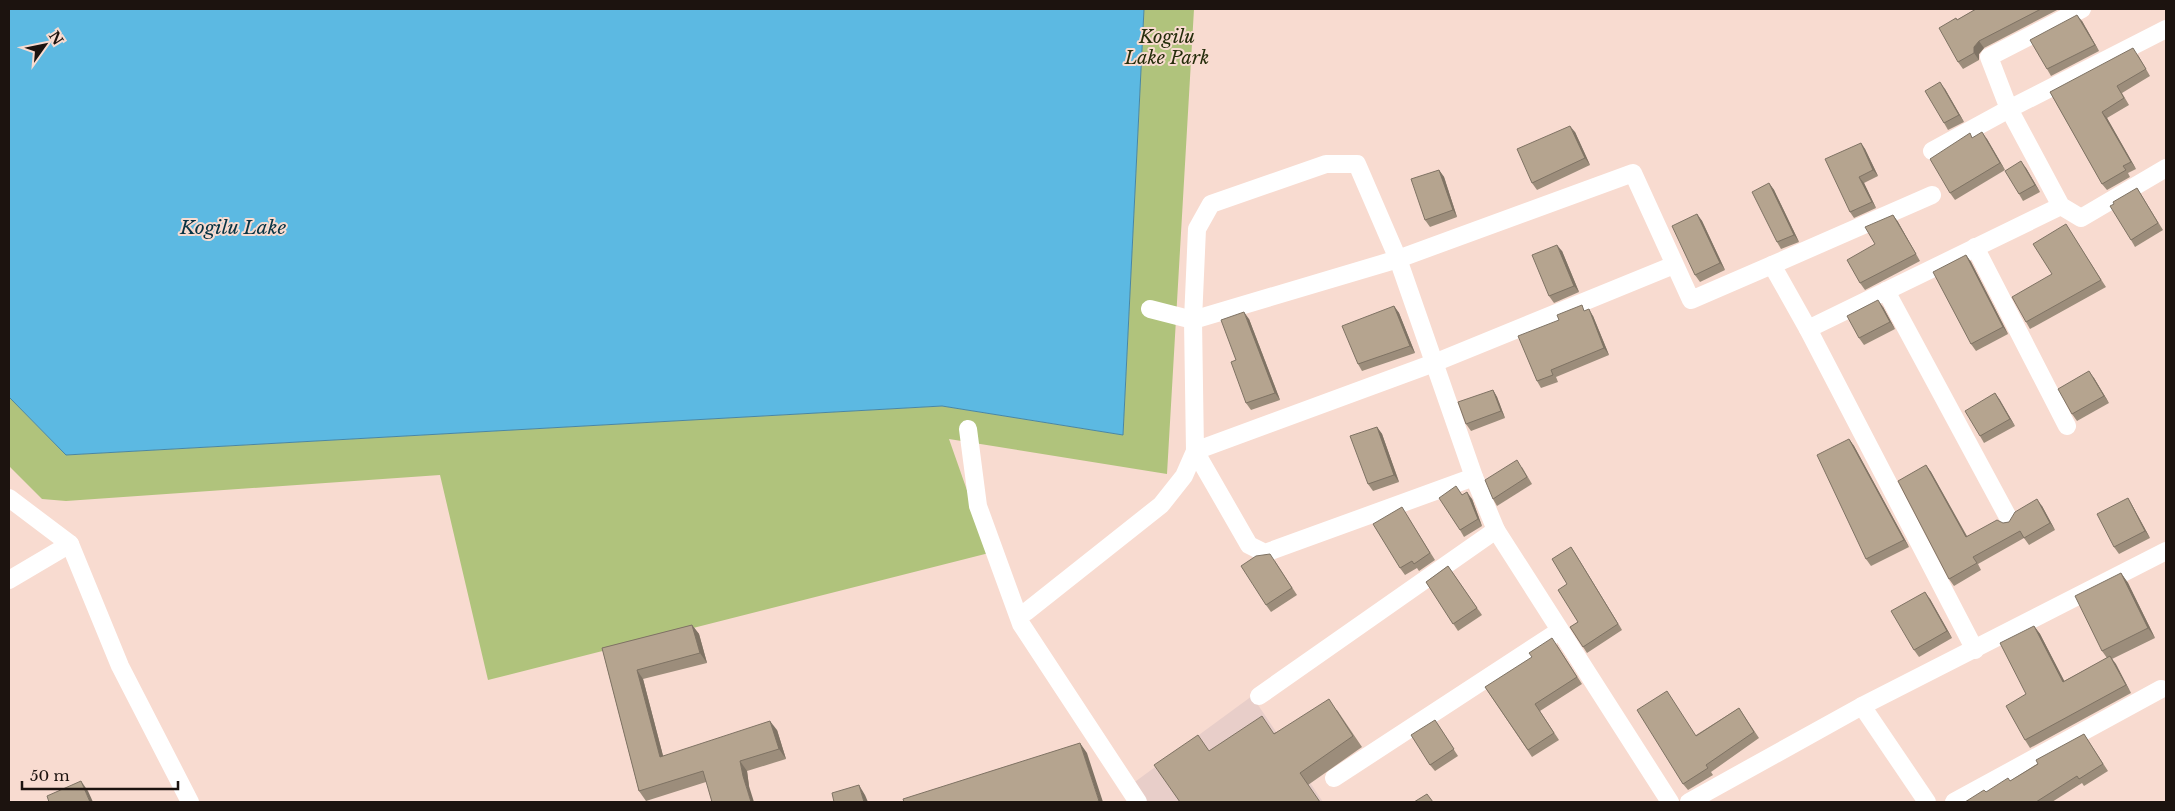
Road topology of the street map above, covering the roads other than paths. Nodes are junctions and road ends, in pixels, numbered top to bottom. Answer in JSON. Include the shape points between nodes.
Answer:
{"nodes":[{"id":1,"x":2082,"y":9,"type":"edge"},
{"id":2,"x":2166,"y":29,"type":"edge"},
{"id":3,"x":2009,"y":109,"type":"junction"},
{"id":4,"x":1932,"y":151,"type":"dead end"},
{"id":5,"x":2166,"y":168,"type":"edge"},
{"id":6,"x":1932,"y":195,"type":"dead end"},
{"id":7,"x":2061,"y":206,"type":"junction"},
{"id":8,"x":1975,"y":247,"type":"junction"},
{"id":9,"x":1398,"y":259,"type":"junction"},
{"id":10,"x":1674,"y":264,"type":"junction"},
{"id":11,"x":1772,"y":265,"type":"junction"},
{"id":12,"x":1886,"y":291,"type":"junction"},
{"id":13,"x":1150,"y":309,"type":"dead end"},
{"id":14,"x":1193,"y":320,"type":"junction"},
{"id":15,"x":1808,"y":329,"type":"junction"},
{"id":16,"x":1434,"y":363,"type":"junction"},
{"id":17,"x":2067,"y":426,"type":"dead end"},
{"id":18,"x":968,"y":429,"type":"dead end"},
{"id":19,"x":1195,"y":451,"type":"junction"},
{"id":20,"x":1474,"y":478,"type":"junction"},
{"id":21,"x":9,"y":498,"type":"edge"},
{"id":22,"x":2009,"y":519,"type":"edge"},
{"id":23,"x":1496,"y":530,"type":"junction"},
{"id":24,"x":70,"y":544,"type":"junction"},
{"id":25,"x":2166,"y":551,"type":"edge"},
{"id":26,"x":9,"y":580,"type":"edge"},
{"id":27,"x":1026,"y":612,"type":"dead end"},
{"id":28,"x":1559,"y":631,"type":"junction"},
{"id":29,"x":1975,"y":650,"type":"junction"},
{"id":30,"x":2161,"y":689,"type":"dead end"},
{"id":31,"x":1259,"y":696,"type":"dead end"},
{"id":32,"x":1862,"y":706,"type":"junction"},
{"id":33,"x":1334,"y":778,"type":"dead end"},
{"id":34,"x":190,"y":802,"type":"edge"},
{"id":35,"x":1138,"y":802,"type":"edge"},
{"id":36,"x":1670,"y":802,"type":"edge"},
{"id":37,"x":1689,"y":802,"type":"edge"},
{"id":38,"x":1927,"y":802,"type":"edge"},
{"id":39,"x":1954,"y":802,"type":"edge"}],
"edges":[{"from":1,"to":3,"type":"street","via":[[1989,57]]},
{"from":2,"to":3,"type":"street"},
{"from":3,"to":4,"type":"street"},
{"from":3,"to":7,"type":"street"},
{"from":5,"to":7,"type":"street","via":[[2081,218]]},
{"from":6,"to":11,"type":"street"},
{"from":7,"to":8,"type":"street"},
{"from":8,"to":12,"type":"street"},
{"from":8,"to":17,"type":"street"},
{"from":9,"to":10,"type":"street","via":[[1633,173]]},
{"from":9,"to":14,"type":"street"},
{"from":9,"to":14,"type":"street","via":[[1357,164],[1326,164],[1211,204],[1197,229]]},
{"from":9,"to":16,"type":"street"},
{"from":10,"to":11,"type":"street","via":[[1691,300]]},
{"from":10,"to":16,"type":"street"},
{"from":11,"to":15,"type":"street"},
{"from":12,"to":15,"type":"street"},
{"from":12,"to":22,"type":"street"},
{"from":13,"to":14,"type":"street"},
{"from":14,"to":19,"type":"street"},
{"from":15,"to":29,"type":"street"},
{"from":16,"to":19,"type":"street"},
{"from":16,"to":20,"type":"street"},
{"from":18,"to":35,"type":"street","via":[[978,506],[1021,624]]},
{"from":19,"to":20,"type":"street","via":[[1249,545],[1264,553]]},
{"from":19,"to":27,"type":"street","via":[[1184,476],[1161,505]]},
{"from":20,"to":23,"type":"street"},
{"from":21,"to":24,"type":"street"},
{"from":23,"to":28,"type":"street"},
{"from":23,"to":31,"type":"street"},
{"from":24,"to":26,"type":"street"},
{"from":24,"to":34,"type":"street","via":[[120,666]]},
{"from":25,"to":29,"type":"street"},
{"from":28,"to":33,"type":"street"},
{"from":28,"to":36,"type":"street"},
{"from":29,"to":32,"type":"street"},
{"from":30,"to":39,"type":"street"},
{"from":32,"to":37,"type":"street"},
{"from":32,"to":38,"type":"street"}]}
